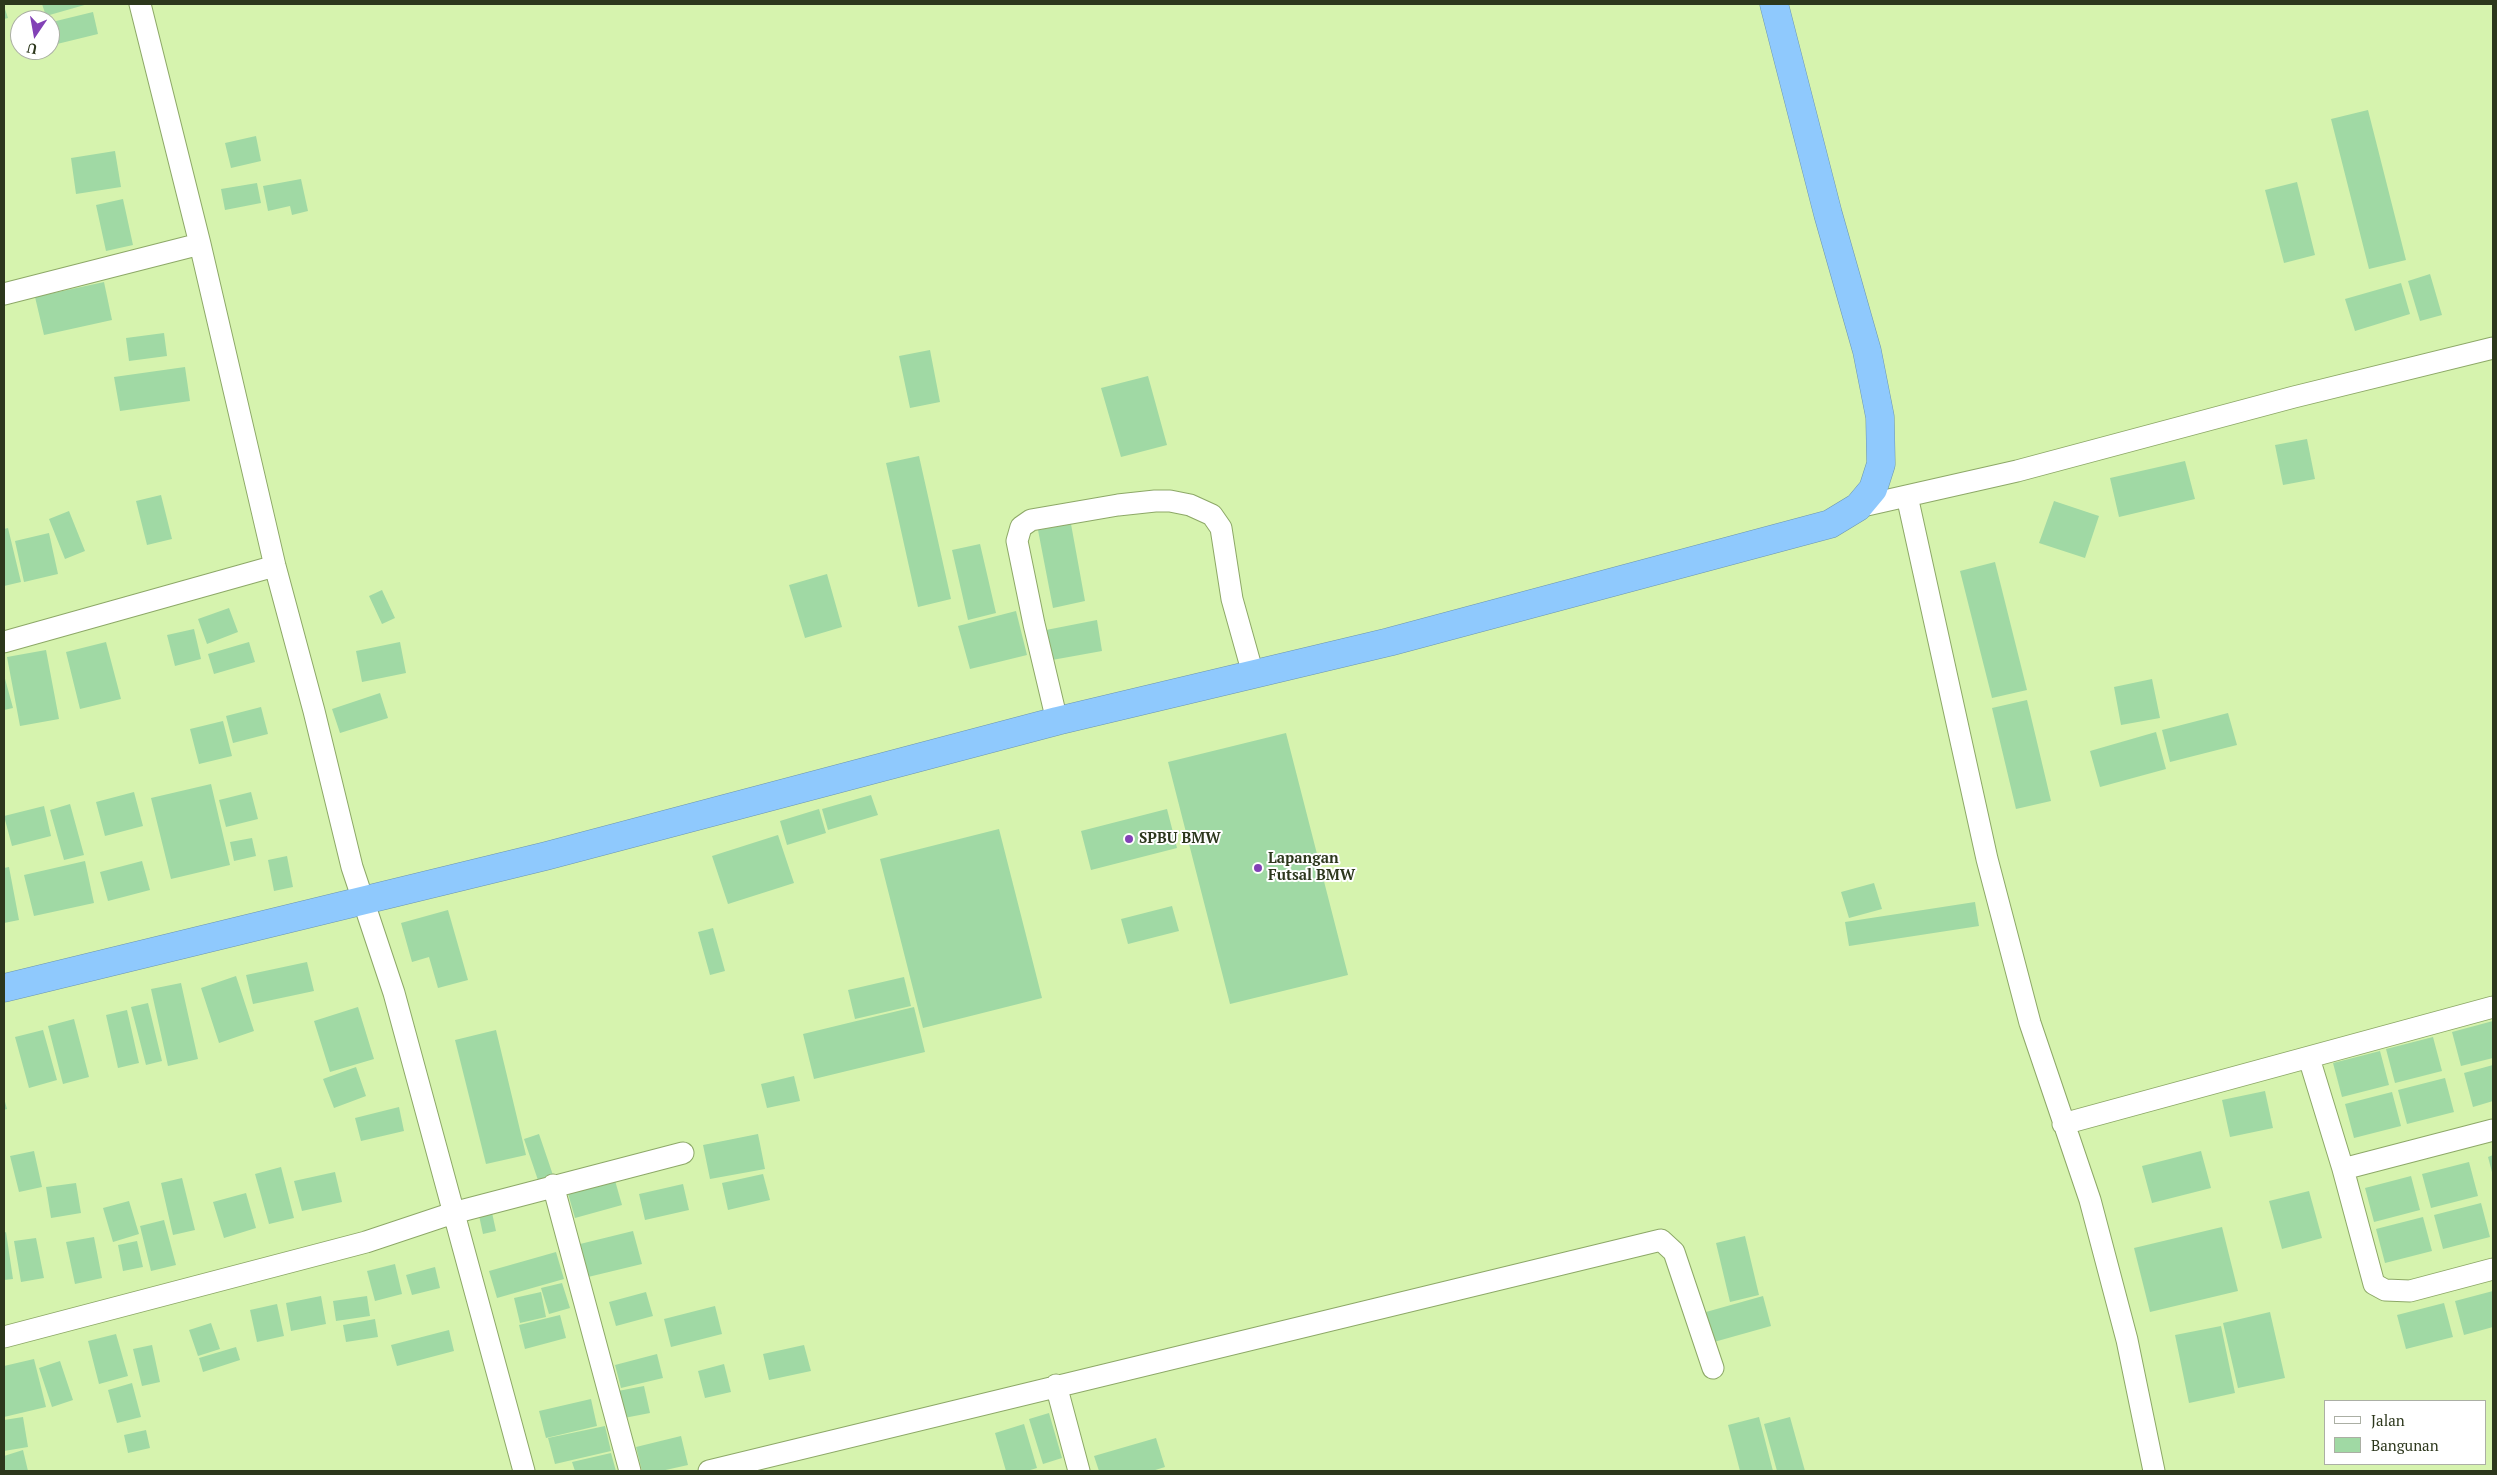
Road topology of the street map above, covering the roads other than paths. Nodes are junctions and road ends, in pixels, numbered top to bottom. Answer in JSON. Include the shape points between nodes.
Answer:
{"nodes":[{"id":1,"x":140,"y":4,"type":"edge"},
{"id":2,"x":1774,"y":4,"type":"edge"},
{"id":3,"x":200,"y":244,"type":"junction"},
{"id":4,"x":4,"y":294,"type":"edge"},
{"id":5,"x":2493,"y":348,"type":"edge"},
{"id":6,"x":1906,"y":496,"type":"junction"},
{"id":7,"x":1858,"y":507,"type":"junction"},
{"id":8,"x":275,"y":566,"type":"junction"},
{"id":9,"x":4,"y":642,"type":"edge"},
{"id":10,"x":1253,"y":674,"type":"junction"},
{"id":11,"x":1057,"y":721,"type":"junction"},
{"id":12,"x":364,"y":901,"type":"junction"},
{"id":13,"x":4,"y":988,"type":"edge"},
{"id":14,"x":2493,"y":1007,"type":"edge"},
{"id":15,"x":2309,"y":1058,"type":"junction"},
{"id":16,"x":2063,"y":1124,"type":"junction"},
{"id":17,"x":2493,"y":1130,"type":"edge"},
{"id":18,"x":682,"y":1153,"type":"dead end"},
{"id":19,"x":2343,"y":1169,"type":"junction"},
{"id":20,"x":553,"y":1185,"type":"junction"},
{"id":21,"x":453,"y":1212,"type":"junction"},
{"id":22,"x":2493,"y":1269,"type":"edge"},
{"id":23,"x":4,"y":1337,"type":"edge"},
{"id":24,"x":1714,"y":1368,"type":"dead end"},
{"id":25,"x":1056,"y":1385,"type":"junction"},
{"id":26,"x":524,"y":1471,"type":"edge"},
{"id":27,"x":630,"y":1471,"type":"edge"},
{"id":28,"x":709,"y":1471,"type":"edge"},
{"id":29,"x":1079,"y":1471,"type":"edge"},
{"id":30,"x":2154,"y":1471,"type":"edge"}],
"edges":[{"from":1,"to":3,"type":"street"},
{"from":2,"to":7,"type":"highway","via":[[1867,352],[1880,417],[1881,464],[1873,489]]},
{"from":3,"to":4,"type":"street"},
{"from":3,"to":8,"type":"street"},
{"from":5,"to":6,"type":"street","via":[[2294,396],[2017,471]]},
{"from":6,"to":7,"type":"street"},
{"from":6,"to":16,"type":"street","via":[[1986,859],[2030,1022]]},
{"from":7,"to":10,"type":"highway","via":[[1830,524],[1750,547],[1622,578],[1390,642]]},
{"from":8,"to":9,"type":"street"},
{"from":8,"to":12,"type":"street","via":[[352,867]]},
{"from":10,"to":11,"type":"highway"},
{"from":10,"to":11,"type":"street","via":[[1232,599],[1221,528],[1212,515],[1190,505],[1155,501],[1118,504],[1031,520],[1021,527],[1018,542]]},
{"from":11,"to":12,"type":"highway"},
{"from":12,"to":13,"type":"highway"},
{"from":12,"to":21,"type":"street","via":[[394,993]]},
{"from":14,"to":15,"type":"street"},
{"from":15,"to":16,"type":"street"},
{"from":15,"to":19,"type":"street"},
{"from":16,"to":30,"type":"street","via":[[2090,1200],[2127,1340]]},
{"from":17,"to":19,"type":"street"},
{"from":18,"to":20,"type":"street"},
{"from":19,"to":22,"type":"street","via":[[2371,1276],[2378,1288],[2410,1292]]},
{"from":20,"to":21,"type":"street"},
{"from":20,"to":27,"type":"street"},
{"from":21,"to":23,"type":"street","via":[[366,1242]]},
{"from":21,"to":26,"type":"street"},
{"from":24,"to":25,"type":"street","via":[[1674,1252],[1661,1240]]},
{"from":25,"to":28,"type":"street"},
{"from":25,"to":29,"type":"street"}]}
